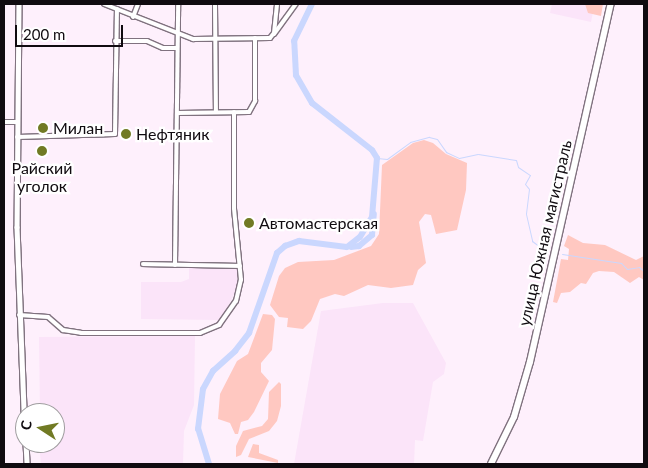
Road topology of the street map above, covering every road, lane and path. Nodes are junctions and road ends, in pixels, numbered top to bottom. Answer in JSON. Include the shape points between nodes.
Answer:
{"nodes":[{"id":1,"x":19,"y":4,"type":"edge"},
{"id":2,"x":104,"y":4,"type":"edge"},
{"id":3,"x":138,"y":4,"type":"edge"},
{"id":4,"x":178,"y":4,"type":"edge"},
{"id":5,"x":215,"y":4,"type":"edge"},
{"id":6,"x":277,"y":4,"type":"edge"},
{"id":7,"x":296,"y":4,"type":"edge"},
{"id":8,"x":611,"y":4,"type":"edge"},
{"id":9,"x":117,"y":9,"type":"junction"},
{"id":10,"x":133,"y":17,"type":"junction"},
{"id":11,"x":178,"y":35,"type":"junction"},
{"id":12,"x":273,"y":36,"type":"junction"},
{"id":13,"x":215,"y":38,"type":"junction"},
{"id":14,"x":255,"y":38,"type":"junction"},
{"id":15,"x":115,"y":41,"type":"junction"},
{"id":16,"x":176,"y":48,"type":"junction"},
{"id":17,"x":216,"y":112,"type":"junction"},
{"id":18,"x":234,"y":112,"type":"junction"},
{"id":19,"x":177,"y":113,"type":"junction"},
{"id":20,"x":4,"y":122,"type":"edge"},
{"id":21,"x":17,"y":122,"type":"junction"},
{"id":22,"x":16,"y":137,"type":"junction"},
{"id":23,"x":143,"y":264,"type":"dead end"},
{"id":24,"x":175,"y":264,"type":"junction"},
{"id":25,"x":240,"y":266,"type":"junction"},
{"id":26,"x":19,"y":315,"type":"junction"},
{"id":27,"x":24,"y":403,"type":"edge"},
{"id":28,"x":491,"y":464,"type":"edge"}],
"edges":[{"from":1,"to":21,"type":"street"},
{"from":2,"to":9,"type":"street"},
{"from":3,"to":10,"type":"street"},
{"from":4,"to":11,"type":"street"},
{"from":5,"to":13,"type":"street"},
{"from":6,"to":12,"type":"street"},
{"from":7,"to":12,"type":"street"},
{"from":8,"to":28,"type":"highway","name":"улица Южная магистраль","via":[[532,354],[514,417]]},
{"from":9,"to":10,"type":"street"},
{"from":9,"to":15,"type":"street"},
{"from":10,"to":11,"type":"street"},
{"from":11,"to":13,"type":"street"},
{"from":11,"to":16,"type":"street"},
{"from":12,"to":14,"type":"street"},
{"from":13,"to":14,"type":"street"},
{"from":13,"to":17,"type":"street"},
{"from":14,"to":18,"type":"street","via":[[255,101],[249,112]]},
{"from":15,"to":16,"type":"street","via":[[146,41],[160,47]]},
{"from":15,"to":22,"type":"street","via":[[115,134]]},
{"from":16,"to":19,"type":"street"},
{"from":17,"to":18,"type":"street"},
{"from":17,"to":19,"type":"street"},
{"from":18,"to":25,"type":"street"},
{"from":19,"to":24,"type":"street"},
{"from":20,"to":21,"type":"street"},
{"from":21,"to":22,"type":"street"},
{"from":22,"to":26,"type":"street"},
{"from":23,"to":24,"type":"street"},
{"from":24,"to":25,"type":"street"},
{"from":25,"to":26,"type":"street","via":[[240,291],[232,310],[219,325],[206,332],[73,332],[59,328],[48,317]]},
{"from":26,"to":27,"type":"street"}]}
